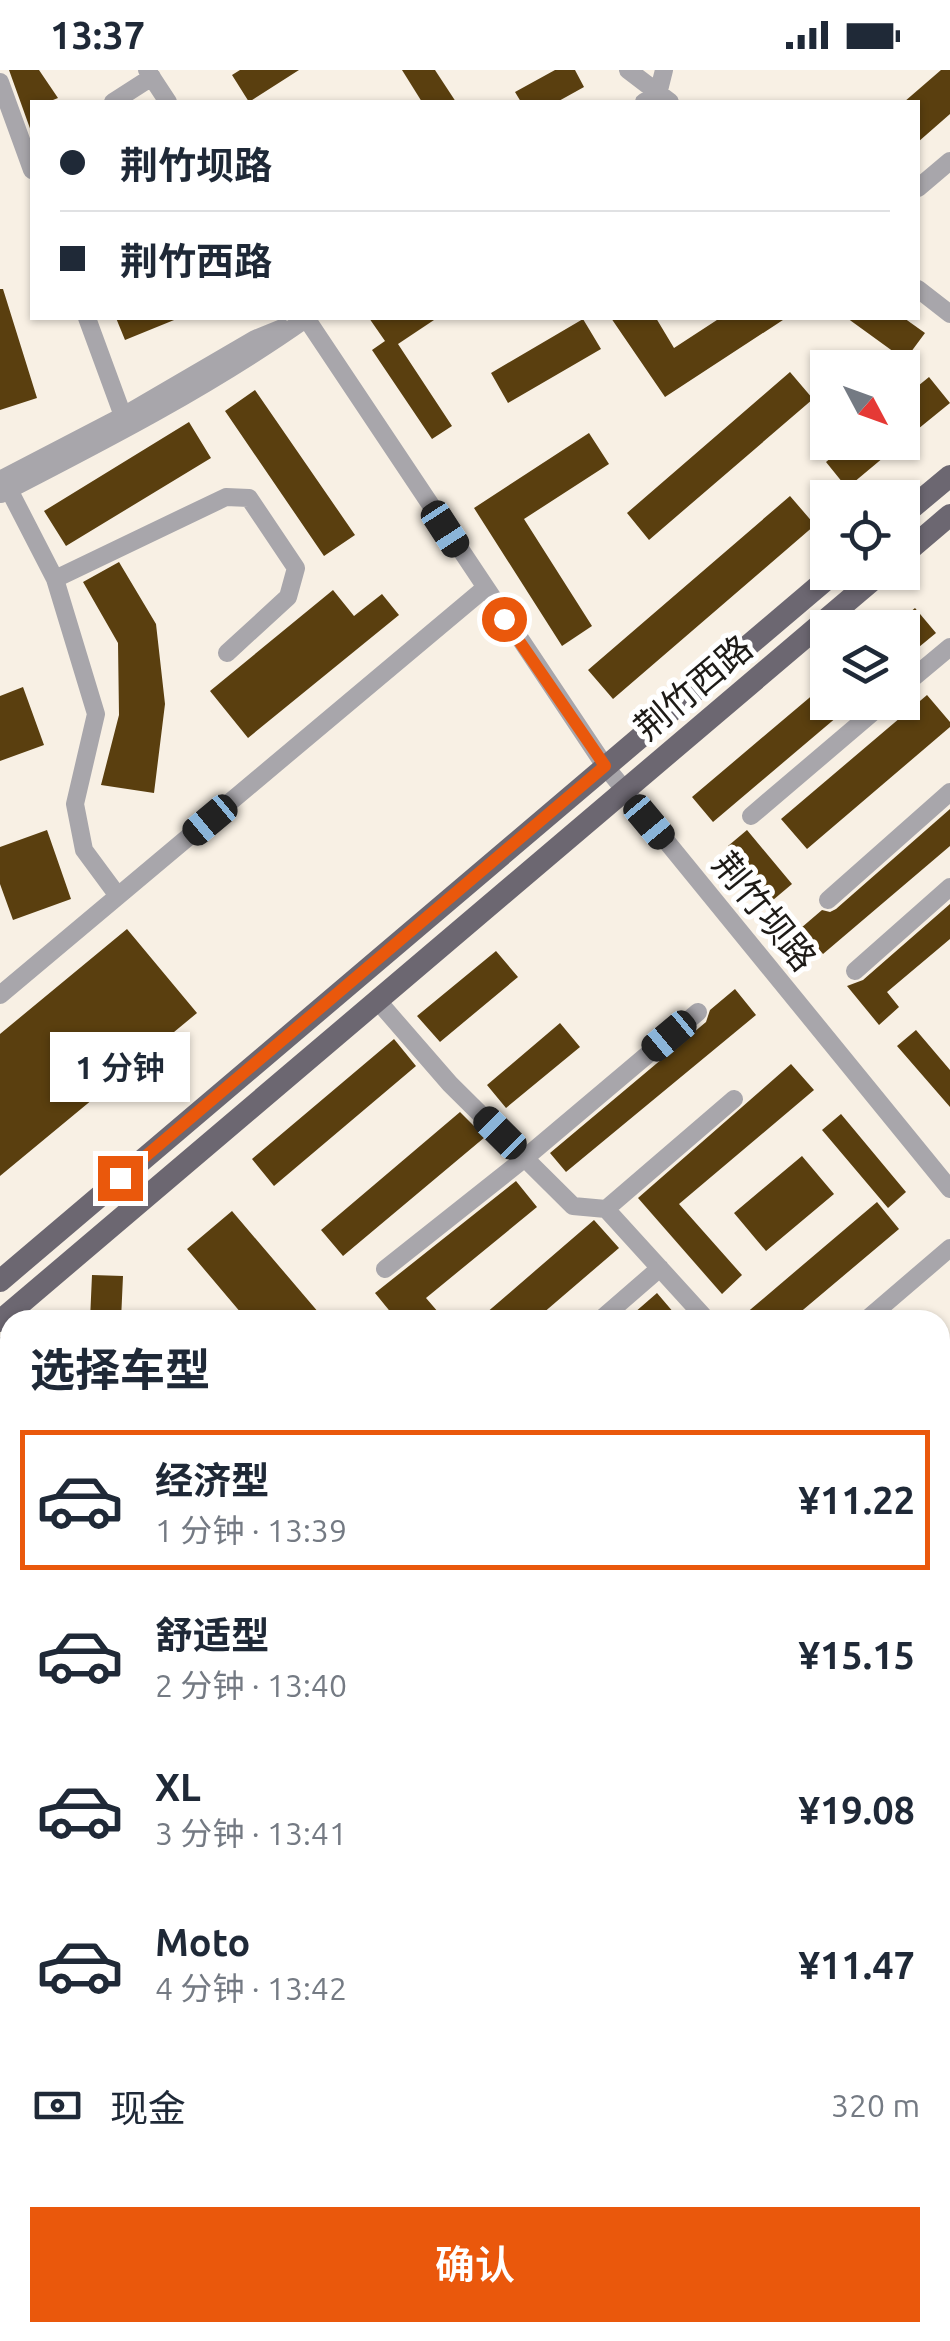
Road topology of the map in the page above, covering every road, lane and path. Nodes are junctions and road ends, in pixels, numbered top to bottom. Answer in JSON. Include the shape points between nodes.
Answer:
{"nodes":[{"id":1,"x":628,"y":70,"type":"edge"},
{"id":2,"x":664,"y":70,"type":"edge"},
{"id":3,"x":149,"y":74,"type":"edge"},
{"id":4,"x":0,"y":82,"type":"edge"},
{"id":5,"x":657,"y":99,"type":"edge"},
{"id":6,"x":116,"y":100,"type":"edge"},
{"id":7,"x":167,"y":100,"type":"edge"},
{"id":8,"x":28,"y":144,"type":"edge"},
{"id":9,"x":950,"y":161,"type":"edge"},
{"id":10,"x":920,"y":186,"type":"edge"},
{"id":11,"x":920,"y":291,"type":"edge"},
{"id":12,"x":950,"y":314,"type":"edge"},
{"id":13,"x":88,"y":320,"type":"edge"},
{"id":14,"x":301,"y":320,"type":"edge"},
{"id":15,"x":303,"y":320,"type":"edge"},
{"id":16,"x":307,"y":320,"type":"edge"},
{"id":17,"x":123,"y":416,"type":"junction"},
{"id":18,"x":950,"y":476,"type":"edge"},
{"id":19,"x":3,"y":486,"type":"edge"},
{"id":20,"x":920,"y":501,"type":"edge"},
{"id":21,"x":950,"y":515,"type":"edge"},
{"id":22,"x":920,"y":541,"type":"edge"},
{"id":23,"x":55,"y":579,"type":"junction"},
{"id":24,"x":484,"y":589,"type":"junction"},
{"id":25,"x":814,"y":590,"type":"edge"},
{"id":26,"x":861,"y":590,"type":"edge"},
{"id":27,"x":950,"y":647,"type":"edge"},
{"id":28,"x":227,"y":653,"type":"dead end"},
{"id":29,"x":920,"y":673,"type":"edge"},
{"id":30,"x":864,"y":720,"type":"edge"},
{"id":31,"x":605,"y":766,"type":"junction"},
{"id":32,"x":624,"y":791,"type":"junction"},
{"id":33,"x":950,"y":792,"type":"edge"},
{"id":34,"x":752,"y":816,"type":"dead end"},
{"id":35,"x":950,"y":887,"type":"edge"},
{"id":36,"x":118,"y":896,"type":"junction"},
{"id":37,"x":828,"y":900,"type":"dead end"},
{"id":38,"x":856,"y":971,"type":"dead end"},
{"id":39,"x":0,"y":995,"type":"edge"},
{"id":40,"x":377,"y":1000,"type":"junction"},
{"id":41,"x":698,"y":1012,"type":"dead end"},
{"id":42,"x":734,"y":1099,"type":"dead end"},
{"id":43,"x":525,"y":1158,"type":"junction"},
{"id":44,"x":950,"y":1189,"type":"edge"},
{"id":45,"x":606,"y":1209,"type":"junction"},
{"id":46,"x":950,"y":1248,"type":"edge"},
{"id":47,"x":660,"y":1268,"type":"junction"},
{"id":48,"x":385,"y":1269,"type":"dead end"},
{"id":49,"x":0,"y":1280,"type":"edge"},
{"id":50,"x":13,"y":1310,"type":"edge"},
{"id":51,"x":612,"y":1310,"type":"edge"},
{"id":52,"x":698,"y":1310,"type":"edge"},
{"id":53,"x":878,"y":1310,"type":"edge"}],
"edges":[{"from":1,"to":5,"type":"street"},
{"from":2,"to":5,"type":"street"},
{"from":3,"to":6,"type":"street"},
{"from":3,"to":7,"type":"street"},
{"from":4,"to":8,"type":"street"},
{"from":9,"to":10,"type":"street"},
{"from":11,"to":12,"type":"street"},
{"from":13,"to":17,"type":"street"},
{"from":14,"to":17,"type":"street","via":[[255,339]]},
{"from":15,"to":19,"type":"street","via":[[128,430]]},
{"from":16,"to":24,"type":"street","name":"荆竹坝路"},
{"from":17,"to":19,"type":"street"},
{"from":18,"to":20,"type":"main road"},
{"from":19,"to":23,"type":"street"},
{"from":21,"to":22,"type":"main road"},
{"from":23,"to":28,"type":"street","via":[[226,497],[249,498],[296,568],[288,596]]},
{"from":23,"to":36,"type":"street","via":[[96,714],[76,804],[84,850]]},
{"from":24,"to":31,"type":"street","name":"荆竹坝路"},
{"from":24,"to":36,"type":"street"},
{"from":25,"to":31,"type":"main road","name":"荆竹西路"},
{"from":26,"to":32,"type":"main road","name":"荆竹西路"},
{"from":27,"to":29,"type":"street"},
{"from":30,"to":34,"type":"street"},
{"from":31,"to":32,"type":"street","name":"荆竹坝路"},
{"from":31,"to":49,"type":"main road","name":"荆竹西路"},
{"from":32,"to":40,"type":"main road","name":"荆竹西路"},
{"from":32,"to":44,"type":"street","name":"荆竹坝路"},
{"from":33,"to":37,"type":"street"},
{"from":35,"to":38,"type":"street"},
{"from":36,"to":39,"type":"street"},
{"from":40,"to":43,"type":"street"},
{"from":40,"to":50,"type":"main road","name":"荆竹西路"},
{"from":41,"to":43,"type":"street"},
{"from":42,"to":45,"type":"street"},
{"from":43,"to":45,"type":"street","via":[[573,1206]]},
{"from":43,"to":48,"type":"street"},
{"from":45,"to":47,"type":"street"},
{"from":46,"to":53,"type":"street"},
{"from":47,"to":51,"type":"street"},
{"from":47,"to":52,"type":"street"}]}
